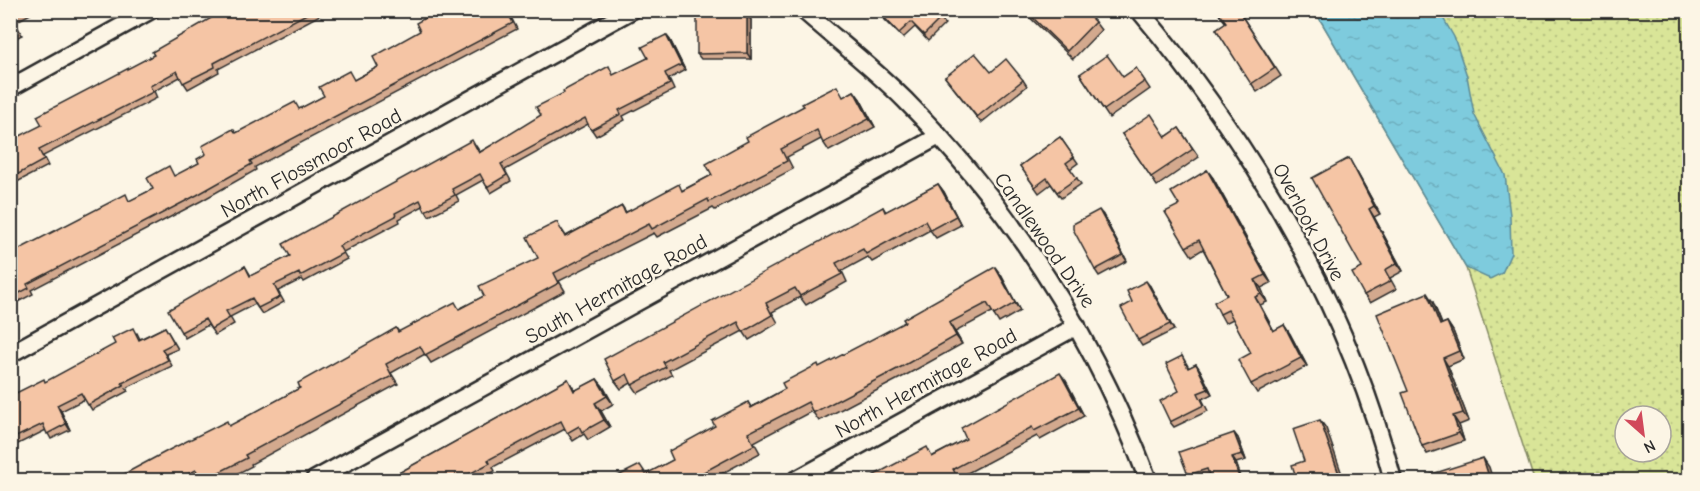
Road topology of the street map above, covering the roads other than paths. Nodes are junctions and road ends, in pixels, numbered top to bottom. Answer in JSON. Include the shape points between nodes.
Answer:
{"nodes":[{"id":1,"x":151,"y":10,"type":"edge"},
{"id":2,"x":632,"y":10,"type":"edge"},
{"id":3,"x":803,"y":10,"type":"edge"},
{"id":4,"x":1139,"y":10,"type":"edge"},
{"id":5,"x":10,"y":88,"type":"edge"},
{"id":6,"x":939,"y":136,"type":"junction"},
{"id":7,"x":1077,"y":326,"type":"junction"},
{"id":8,"x":10,"y":354,"type":"edge"},
{"id":9,"x":314,"y":480,"type":"edge"},
{"id":10,"x":796,"y":480,"type":"edge"},
{"id":11,"x":1148,"y":480,"type":"edge"},
{"id":12,"x":1393,"y":480,"type":"edge"}],
"edges":[{"from":1,"to":5,"type":"street"},
{"from":2,"to":8,"type":"street","name":"North Flossmoor Road"},
{"from":3,"to":6,"type":"street","name":"Candlewood Drive","via":[[874,71]]},
{"from":4,"to":12,"type":"street","name":"Overlook Drive","via":[[1216,109],[1296,240],[1357,373]]},
{"from":6,"to":7,"type":"street","name":"Candlewood Drive","via":[[1022,238]]},
{"from":6,"to":9,"type":"street","name":"South Hermitage Road"},
{"from":7,"to":10,"type":"street","name":"North Hermitage Road"},
{"from":7,"to":11,"type":"street","name":"Candlewood Drive","via":[[1111,391]]}]}
